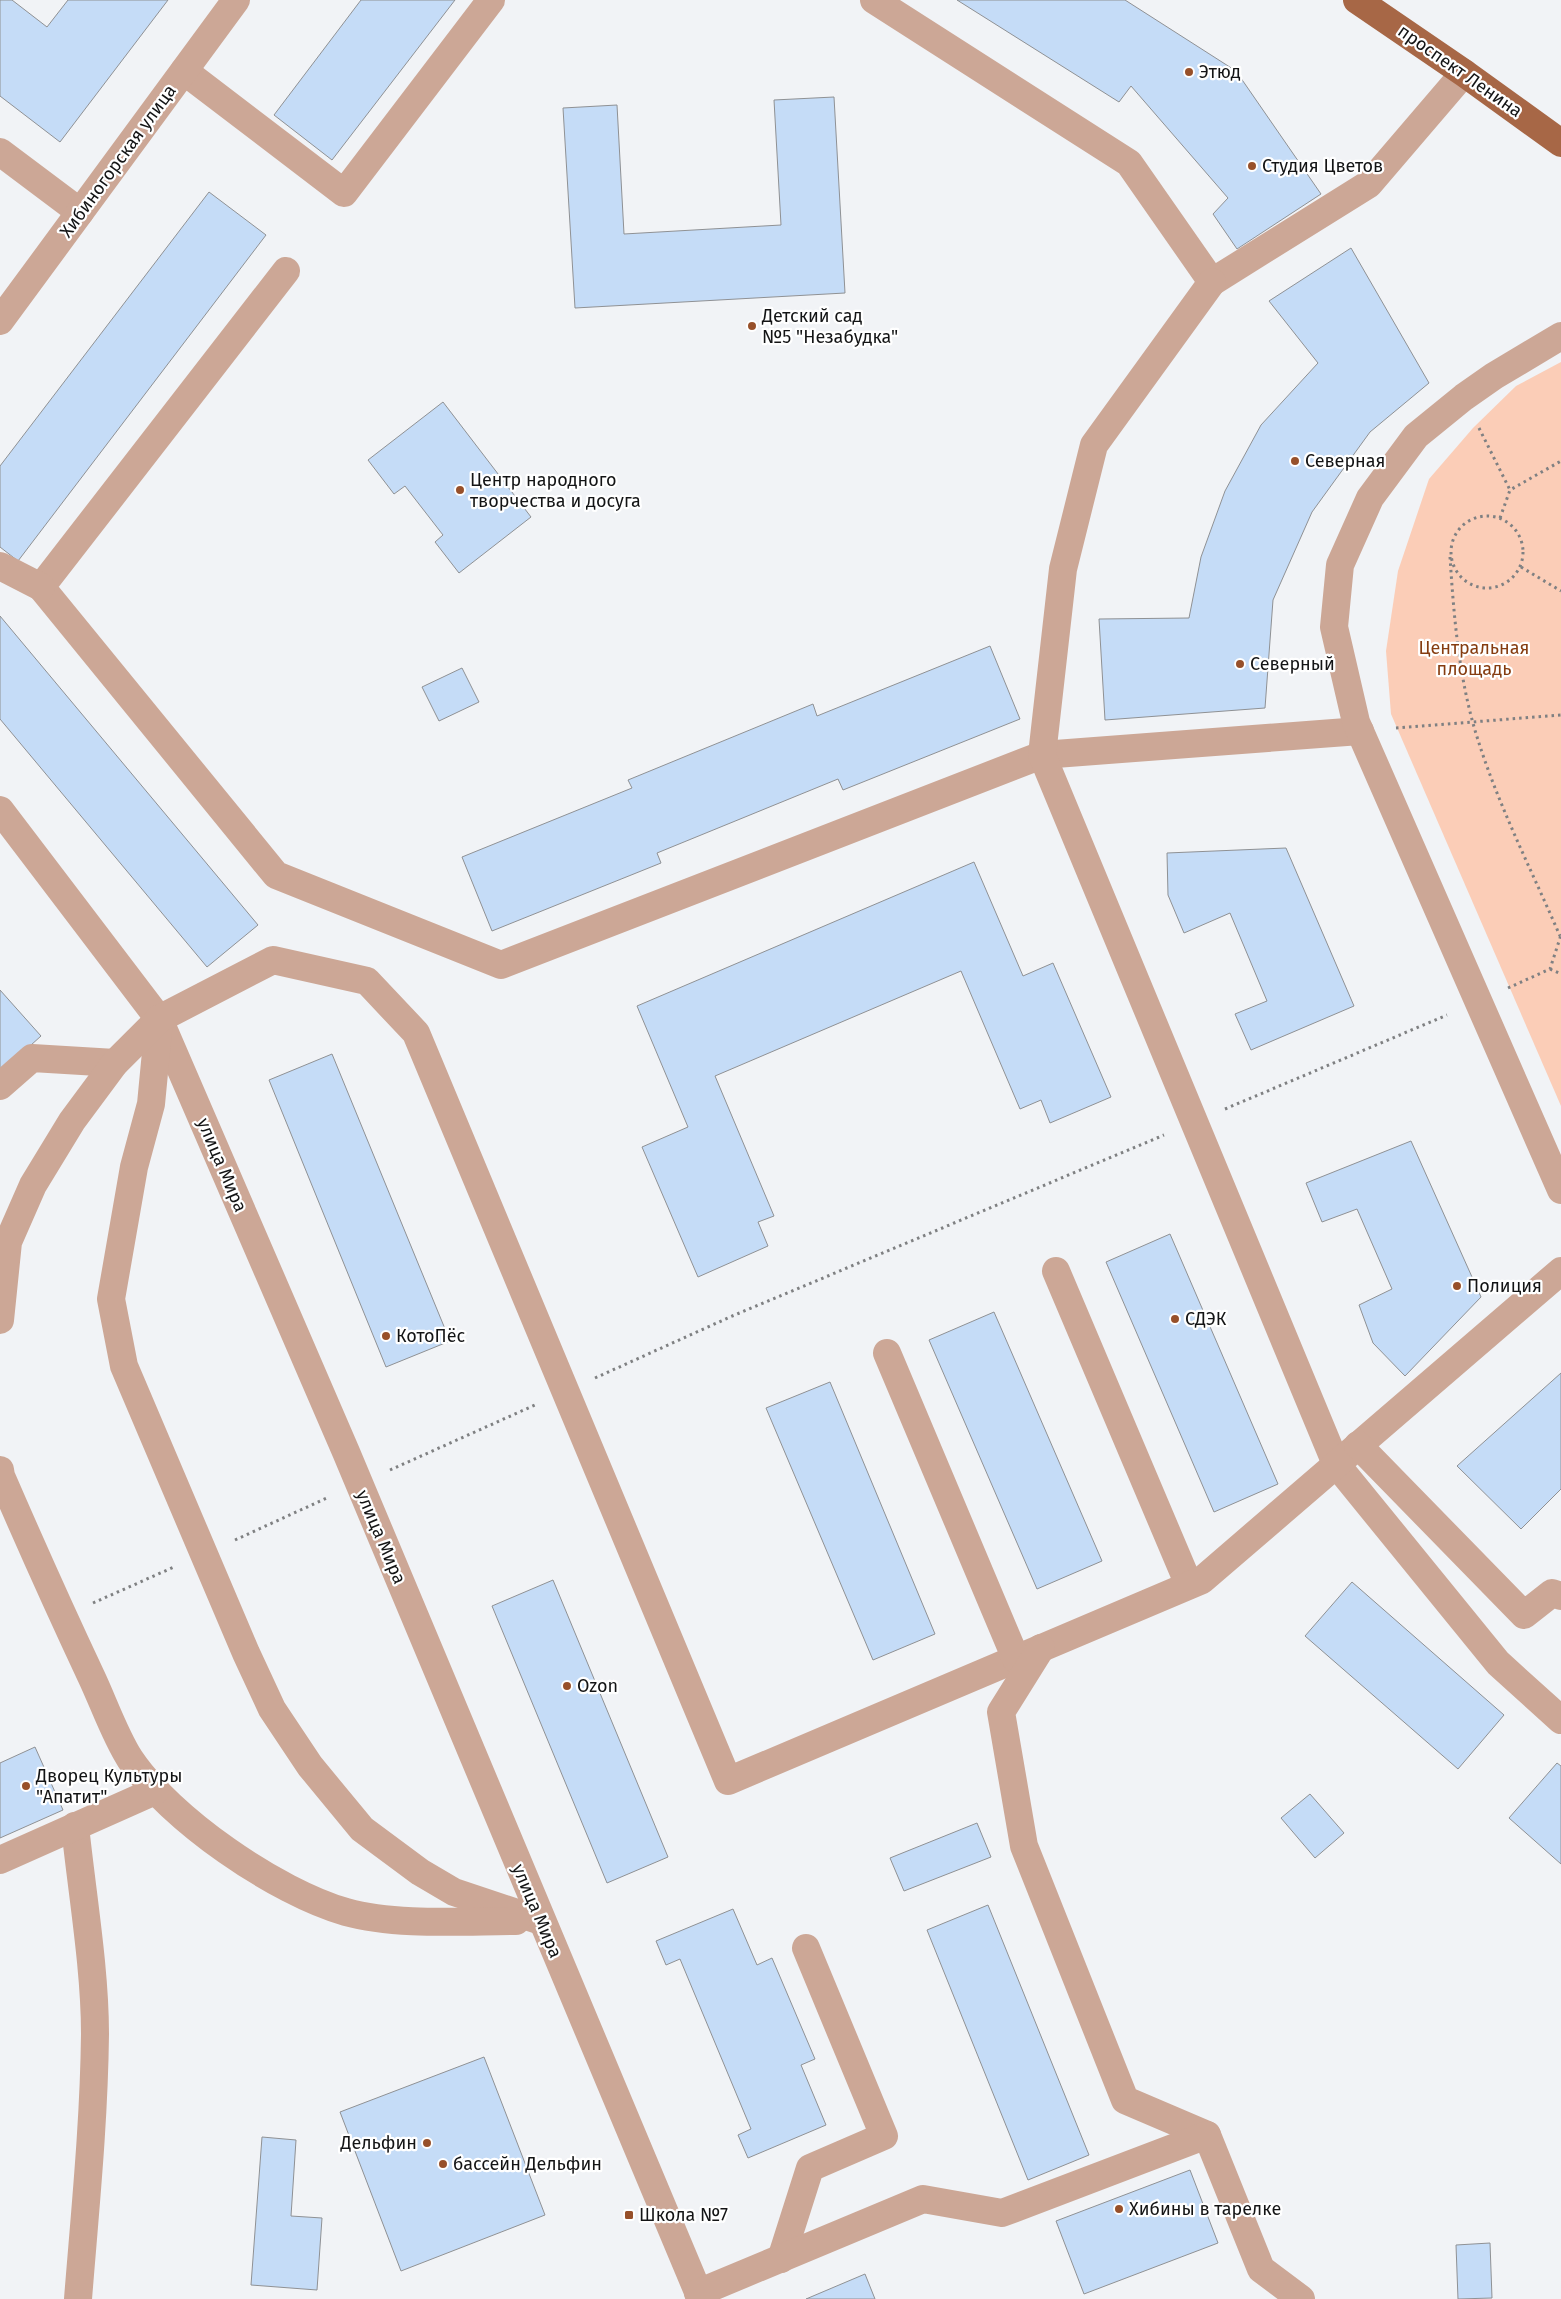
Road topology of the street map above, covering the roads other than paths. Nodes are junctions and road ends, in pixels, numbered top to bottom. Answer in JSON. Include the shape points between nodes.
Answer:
{"nodes":[{"id":1,"x":236,"y":0,"type":"edge"},
{"id":2,"x":491,"y":0,"type":"edge"},
{"id":3,"x":874,"y":0,"type":"edge"},
{"id":4,"x":1357,"y":0,"type":"edge"},
{"id":5,"x":184,"y":71,"type":"junction"},
{"id":6,"x":1464,"y":73,"type":"junction"},
{"id":7,"x":1561,"y":143,"type":"edge"},
{"id":8,"x":0,"y":152,"type":"edge"},
{"id":9,"x":80,"y":212,"type":"junction"},
{"id":10,"x":286,"y":271,"type":"dead end"},
{"id":11,"x":1212,"y":282,"type":"junction"},
{"id":12,"x":0,"y":322,"type":"edge"},
{"id":13,"x":1561,"y":336,"type":"edge"},
{"id":14,"x":0,"y":566,"type":"edge"},
{"id":15,"x":41,"y":587,"type":"junction"},
{"id":16,"x":1360,"y":731,"type":"junction"},
{"id":17,"x":1042,"y":755,"type":"junction"},
{"id":18,"x":0,"y":810,"type":"edge"},
{"id":19,"x":160,"y":1019,"type":"junction"},
{"id":20,"x":115,"y":1063,"type":"junction"},
{"id":21,"x":0,"y":1086,"type":"edge"},
{"id":22,"x":1561,"y":1190,"type":"edge"},
{"id":23,"x":1056,"y":1271,"type":"dead end"},
{"id":24,"x":1561,"y":1271,"type":"edge"},
{"id":25,"x":0,"y":1320,"type":"edge"},
{"id":26,"x":887,"y":1353,"type":"dead end"},
{"id":27,"x":1358,"y":1445,"type":"junction"},
{"id":28,"x":1336,"y":1464,"type":"junction"},
{"id":29,"x":0,"y":1474,"type":"edge"},
{"id":30,"x":1189,"y":1585,"type":"junction"},
{"id":31,"x":1561,"y":1596,"type":"edge"},
{"id":32,"x":1040,"y":1648,"type":"junction"},
{"id":33,"x":1016,"y":1659,"type":"junction"},
{"id":34,"x":1561,"y":1720,"type":"edge"},
{"id":35,"x":155,"y":1791,"type":"junction"},
{"id":36,"x":75,"y":1826,"type":"junction"},
{"id":37,"x":0,"y":1860,"type":"edge"},
{"id":38,"x":541,"y":1921,"type":"junction"},
{"id":39,"x":806,"y":1948,"type":"dead end"},
{"id":40,"x":1207,"y":2134,"type":"junction"},
{"id":41,"x":781,"y":2259,"type":"junction"},
{"id":42,"x":700,"y":2296,"type":"edge"},
{"id":43,"x":78,"y":2299,"type":"edge"},
{"id":44,"x":1301,"y":2299,"type":"edge"}],
"edges":[{"from":1,"to":5,"type":"street","name":"Хибиногорская улица"},
{"from":2,"to":5,"type":"street","via":[[344,193]]},
{"from":3,"to":11,"type":"street","via":[[1129,163]]},
{"from":4,"to":6,"type":"main road","name":"проспект Ленина"},
{"from":5,"to":9,"type":"street","name":"Хибиногорская улица"},
{"from":6,"to":7,"type":"main road","name":"проспект Ленина"},
{"from":6,"to":11,"type":"street","via":[[1369,184]]},
{"from":8,"to":9,"type":"street"},
{"from":9,"to":12,"type":"street","name":"Хибиногорская улица"},
{"from":10,"to":15,"type":"street"},
{"from":11,"to":17,"type":"street","via":[[1094,445],[1063,569]]},
{"from":13,"to":16,"type":"street","via":[[1494,376],[1416,436],[1370,498],[1340,565],[1334,627]]},
{"from":14,"to":15,"type":"street"},
{"from":15,"to":17,"type":"street","via":[[276,875],[501,965]]},
{"from":16,"to":17,"type":"street"},
{"from":16,"to":22,"type":"street"},
{"from":17,"to":28,"type":"street"},
{"from":18,"to":19,"type":"street","name":"улица Мира"},
{"from":19,"to":20,"type":"street"},
{"from":19,"to":33,"type":"street","via":[[273,960],[367,981],[416,1033],[728,1781]]},
{"from":19,"to":38,"type":"street","name":"улица Мира"},
{"from":19,"to":38,"type":"street","via":[[151,1104],[134,1167],[111,1300],[124,1366],[272,1710],[310,1766],[362,1829],[420,1872],[454,1892]]},
{"from":20,"to":21,"type":"street","via":[[32,1058]]},
{"from":20,"to":25,"type":"street","via":[[72,1121],[32,1185],[8,1242]]},
{"from":23,"to":30,"type":"street"},
{"from":24,"to":27,"type":"street"},
{"from":26,"to":33,"type":"street"},
{"from":27,"to":28,"type":"street"},
{"from":27,"to":31,"type":"street","via":[[1524,1615],[1552,1593]]},
{"from":28,"to":30,"type":"street","via":[[1202,1580]]},
{"from":28,"to":34,"type":"street","via":[[1498,1663]]},
{"from":29,"to":35,"type":"street","via":[[129,1758]]},
{"from":30,"to":32,"type":"street"},
{"from":32,"to":33,"type":"street"},
{"from":32,"to":40,"type":"street","via":[[1001,1712],[1024,1846],[1125,2100]]},
{"from":35,"to":36,"type":"street"},
{"from":35,"to":38,"type":"street","via":[[260,1874],[346,1912],[405,1920]]},
{"from":36,"to":37,"type":"street"},
{"from":36,"to":43,"type":"street","via":[[95,2032]]},
{"from":38,"to":42,"type":"street","name":"улица Мира"},
{"from":39,"to":41,"type":"street","via":[[884,2136],[810,2168]]},
{"from":40,"to":41,"type":"street","via":[[1002,2213],[923,2199]]},
{"from":40,"to":44,"type":"street","via":[[1261,2269]]},
{"from":41,"to":42,"type":"street"}]}
